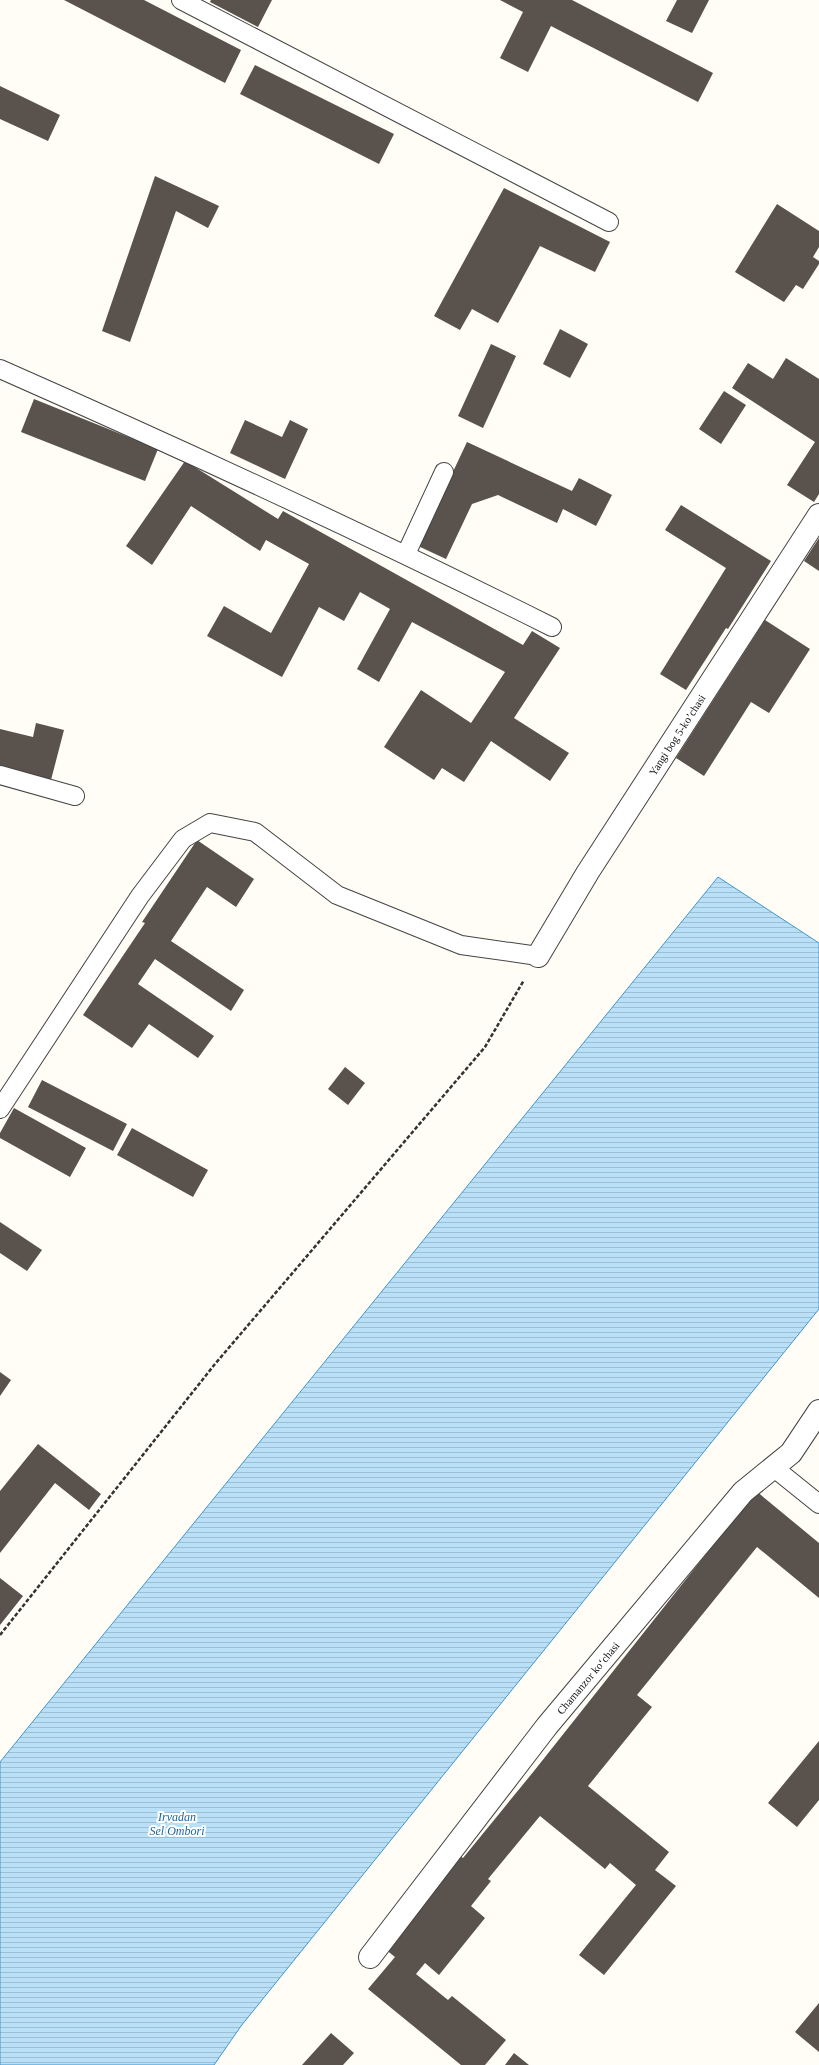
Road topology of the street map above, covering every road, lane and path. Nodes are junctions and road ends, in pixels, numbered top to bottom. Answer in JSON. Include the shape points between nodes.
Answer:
{"nodes":[{"id":1,"x":181,"y":0,"type":"edge"},
{"id":2,"x":609,"y":222,"type":"dead end"},
{"id":3,"x":0,"y":369,"type":"edge"},
{"id":4,"x":444,"y":472,"type":"dead end"},
{"id":5,"x":819,"y":515,"type":"edge"},
{"id":6,"x":406,"y":554,"type":"junction"},
{"id":7,"x":552,"y":627,"type":"dead end"},
{"id":8,"x":0,"y":775,"type":"edge"},
{"id":9,"x":75,"y":796,"type":"dead end"},
{"id":10,"x":538,"y":956,"type":"junction"},
{"id":11,"x":0,"y":1109,"type":"edge"},
{"id":12,"x":819,"y":1411,"type":"edge"},
{"id":13,"x":773,"y":1467,"type":"junction"},
{"id":14,"x":819,"y":1504,"type":"edge"},
{"id":15,"x":0,"y":1635,"type":"edge"},
{"id":16,"x":370,"y":1957,"type":"dead end"}],
"edges":[{"from":1,"to":2,"type":"lane"},
{"from":3,"to":6,"type":"lane","via":[[128,425]]},
{"from":4,"to":6,"type":"lane"},
{"from":5,"to":10,"type":"street","name":"Yangi bog 5-koʼchasi","via":[[588,872]]},
{"from":6,"to":7,"type":"lane"},
{"from":8,"to":9,"type":"lane"},
{"from":10,"to":11,"type":"lane","via":[[460,946],[337,895],[255,832],[210,823],[183,839],[140,896]]},
{"from":10,"to":15,"type":"path","via":[[485,1047],[215,1364]]},
{"from":12,"to":13,"type":"street","name":"Chamanzor koʻchasi","via":[[790,1453]]},
{"from":13,"to":14,"type":"lane"},
{"from":13,"to":16,"type":"street","name":"Chamanzor koʻchasi","via":[[743,1492],[547,1726]]}]}
